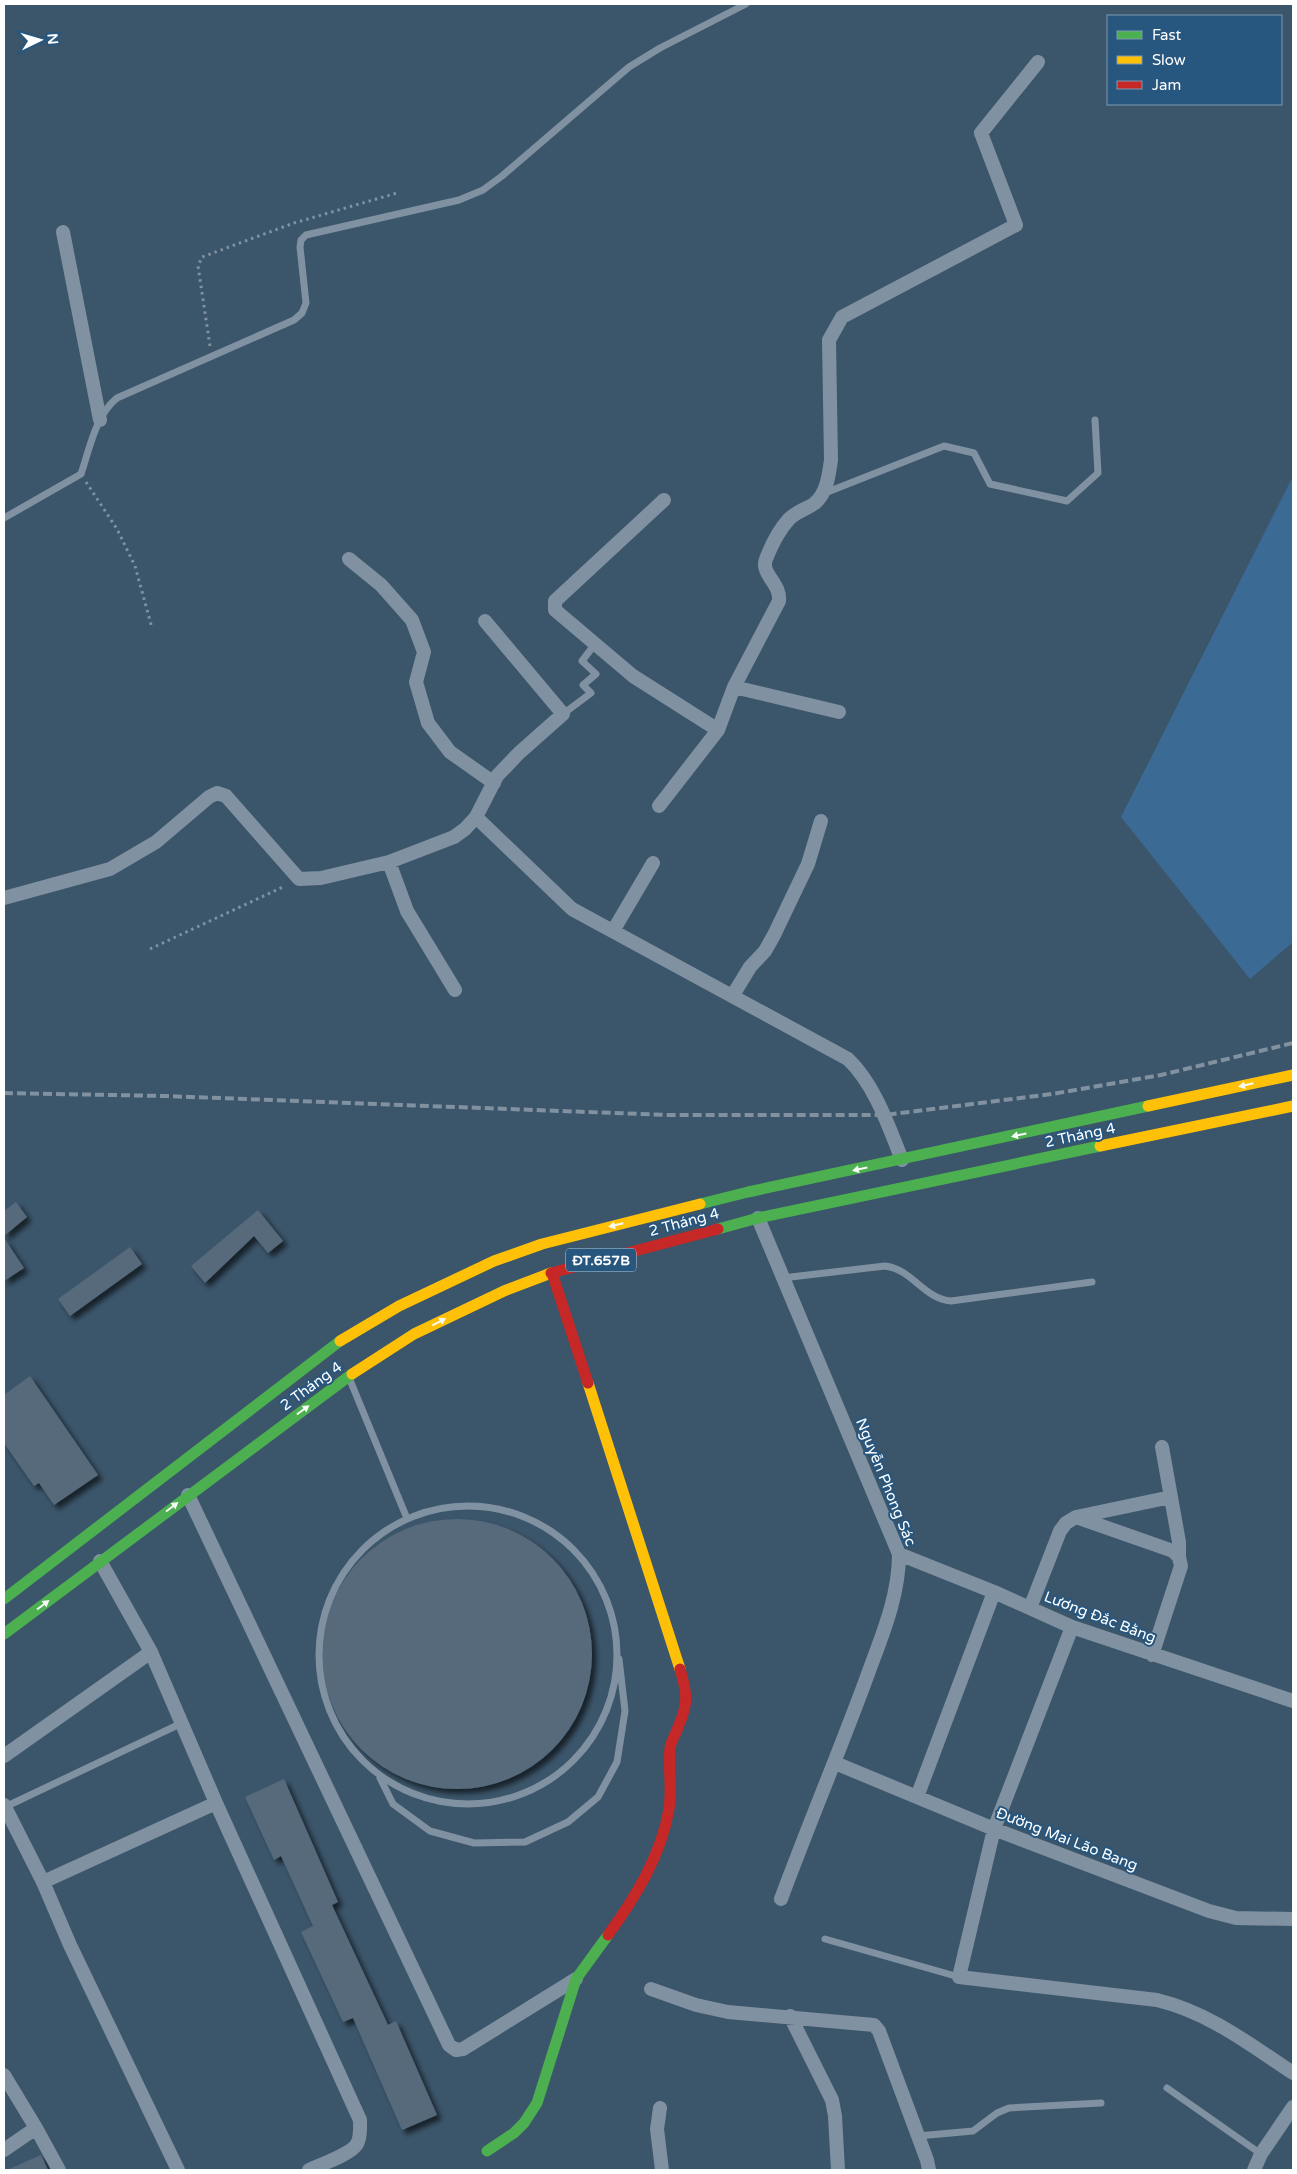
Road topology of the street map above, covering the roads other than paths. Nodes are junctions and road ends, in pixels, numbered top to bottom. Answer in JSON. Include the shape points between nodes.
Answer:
{"nodes":[{"id":1,"x":746,"y":4,"type":"edge"},
{"id":2,"x":1038,"y":62,"type":"dead end"},
{"id":3,"x":63,"y":232,"type":"dead end"},
{"id":4,"x":100,"y":420,"type":"junction"},
{"id":5,"x":1096,"y":420,"type":"dead end"},
{"id":6,"x":822,"y":494,"type":"junction"},
{"id":7,"x":664,"y":500,"type":"dead end"},
{"id":8,"x":4,"y":518,"type":"edge"},
{"id":9,"x":349,"y":559,"type":"dead end"},
{"id":10,"x":485,"y":621,"type":"dead end"},
{"id":11,"x":595,"y":644,"type":"junction"},
{"id":12,"x":734,"y":687,"type":"junction"},
{"id":13,"x":839,"y":712,"type":"dead end"},
{"id":14,"x":563,"y":714,"type":"junction"},
{"id":15,"x":718,"y":730,"type":"junction"},
{"id":16,"x":494,"y":783,"type":"junction"},
{"id":17,"x":659,"y":806,"type":"dead end"},
{"id":18,"x":476,"y":817,"type":"junction"},
{"id":19,"x":821,"y":821,"type":"dead end"},
{"id":20,"x":389,"y":862,"type":"junction"},
{"id":21,"x":654,"y":863,"type":"dead end"},
{"id":22,"x":4,"y":898,"type":"edge"},
{"id":23,"x":613,"y":931,"type":"junction"},
{"id":24,"x":455,"y":990,"type":"dead end"},
{"id":25,"x":733,"y":995,"type":"junction"},
{"id":26,"x":1293,"y":1075,"type":"edge"},
{"id":27,"x":1219,"y":1106,"type":"junction"},
{"id":28,"x":1293,"y":1106,"type":"edge"},
{"id":29,"x":902,"y":1160,"type":"junction"},
{"id":30,"x":753,"y":1205,"type":"junction"},
{"id":31,"x":542,"y":1244,"type":"junction"},
{"id":32,"x":552,"y":1273,"type":"junction"},
{"id":33,"x":782,"y":1278,"type":"junction"},
{"id":34,"x":1092,"y":1282,"type":"dead end"},
{"id":35,"x":346,"y":1373,"type":"junction"},
{"id":36,"x":1162,"y":1447,"type":"dead end"},
{"id":37,"x":188,"y":1495,"type":"junction"},
{"id":38,"x":1171,"y":1497,"type":"junction"},
{"id":39,"x":406,"y":1516,"type":"junction"},
{"id":40,"x":1076,"y":1517,"type":"junction"},
{"id":41,"x":900,"y":1554,"type":"junction"},
{"id":42,"x":1179,"y":1557,"type":"junction"},
{"id":43,"x":100,"y":1561,"type":"junction"},
{"id":44,"x":994,"y":1592,"type":"junction"},
{"id":45,"x":4,"y":1599,"type":"edge"},
{"id":46,"x":1030,"y":1608,"type":"junction"},
{"id":47,"x":1072,"y":1627,"type":"junction"},
{"id":48,"x":616,"y":1632,"type":"junction"},
{"id":49,"x":4,"y":1634,"type":"edge"},
{"id":50,"x":151,"y":1652,"type":"junction"},
{"id":51,"x":1152,"y":1655,"type":"junction"},
{"id":52,"x":1293,"y":1701,"type":"edge"},
{"id":53,"x":182,"y":1723,"type":"junction"},
{"id":54,"x":4,"y":1756,"type":"edge"},
{"id":55,"x":835,"y":1763,"type":"junction"},
{"id":56,"x":380,"y":1778,"type":"junction"},
{"id":57,"x":917,"y":1797,"type":"junction"},
{"id":58,"x":216,"y":1803,"type":"junction"},
{"id":59,"x":4,"y":1806,"type":"edge"},
{"id":60,"x":994,"y":1829,"type":"junction"},
{"id":61,"x":43,"y":1882,"type":"junction"},
{"id":62,"x":781,"y":1899,"type":"dead end"},
{"id":63,"x":1293,"y":1919,"type":"edge"},
{"id":64,"x":825,"y":1939,"type":"dead end"},
{"id":65,"x":959,"y":1977,"type":"junction"},
{"id":66,"x":576,"y":1979,"type":"junction"},
{"id":67,"x":651,"y":1989,"type":"dead end"},
{"id":68,"x":790,"y":2016,"type":"junction"},
{"id":69,"x":1293,"y":2073,"type":"edge"},
{"id":70,"x":4,"y":2075,"type":"edge"},
{"id":71,"x":1166,"y":2088,"type":"dead end"},
{"id":72,"x":1101,"y":2103,"type":"dead end"},
{"id":73,"x":1293,"y":2107,"type":"edge"},
{"id":74,"x":660,"y":2108,"type":"dead end"},
{"id":75,"x":36,"y":2128,"type":"junction"},
{"id":76,"x":918,"y":2136,"type":"junction"},
{"id":77,"x":4,"y":2150,"type":"edge"},
{"id":78,"x":487,"y":2151,"type":"dead end"},
{"id":79,"x":1261,"y":2154,"type":"junction"},
{"id":80,"x":59,"y":2170,"type":"edge"},
{"id":81,"x":178,"y":2170,"type":"edge"},
{"id":82,"x":309,"y":2170,"type":"edge"},
{"id":83,"x":662,"y":2170,"type":"edge"},
{"id":84,"x":838,"y":2170,"type":"edge"},
{"id":85,"x":929,"y":2170,"type":"edge"},
{"id":86,"x":1254,"y":2170,"type":"edge"}],
"edges":[{"from":1,"to":4,"type":"lane","via":[[630,67],[483,190],[459,200],[306,235],[300,248],[306,303],[302,313],[294,320],[117,398],[106,407]]},
{"from":2,"to":6,"type":"street","via":[[982,133],[1016,225],[842,317],[830,340],[831,460]]},
{"from":3,"to":4,"type":"street"},
{"from":4,"to":8,"type":"lane","via":[[81,474]]},
{"from":5,"to":6,"type":"lane","via":[[1098,473],[1067,501],[990,484],[974,453],[944,446]]},
{"from":6,"to":12,"type":"street","via":[[816,502],[789,520],[765,560],[766,572],[779,591],[779,601]]},
{"from":7,"to":11,"type":"street","via":[[555,601],[555,610]]},
{"from":9,"to":16,"type":"street","via":[[381,585],[412,620],[424,652],[416,682],[428,723],[450,752]]},
{"from":10,"to":14,"type":"street"},
{"from":11,"to":14,"type":"lane","via":[[582,661],[596,674],[583,685],[591,693]]},
{"from":11,"to":15,"type":"street","via":[[633,676]]},
{"from":12,"to":13,"type":"street"},
{"from":12,"to":15,"type":"street"},
{"from":14,"to":16,"type":"street","via":[[507,764]]},
{"from":15,"to":17,"type":"street"},
{"from":16,"to":18,"type":"street"},
{"from":18,"to":20,"type":"street","via":[[454,837]]},
{"from":18,"to":23,"type":"street","via":[[572,909]]},
{"from":19,"to":25,"type":"street","via":[[808,864],[774,935]]},
{"from":20,"to":22,"type":"street","via":[[321,878],[299,879],[226,796],[217,793],[208,797],[156,842],[110,868]]},
{"from":20,"to":24,"type":"street","via":[[407,910]]},
{"from":21,"to":23,"type":"street"},
{"from":23,"to":25,"type":"street"},
{"from":25,"to":29,"type":"street","via":[[848,1059],[885,1115]]},
{"from":26,"to":27,"type":"main road","name":"2 Tháng 4","number":"ĐT.657B","one_way":true},
{"from":27,"to":28,"type":"main road","name":"2 Tháng 4","number":"ĐT.657B"},
{"from":27,"to":29,"type":"main road","name":"2 Tháng 4","number":"ĐT.657B","one_way":true},
{"from":27,"to":30,"type":"main road","name":"2 Tháng 4","number":"ĐT.657B"},
{"from":29,"to":30,"type":"main road","name":"2 Tháng 4","number":"ĐT.657B","one_way":true},
{"from":30,"to":31,"type":"main road","name":"2 Tháng 4","number":"ĐT.657B","one_way":true},
{"from":30,"to":32,"type":"main road","name":"2 Tháng 4","number":"ĐT.657B"},
{"from":30,"to":33,"type":"street","name":"Nguyễn Phong Sác"},
{"from":31,"to":32,"type":"main road"},
{"from":31,"to":45,"type":"main road","name":"2 Tháng 4","number":"ĐT.657B","via":[[494,1262],[359,1328],[334,1351]]},
{"from":35,"to":32,"type":"main road","name":"2 Tháng 4","number":"ĐT.657B","one_way":true,"via":[[444,1319]]},
{"from":32,"to":66,"type":"main road","via":[[687,1696],[686,1710],[670,1746],[668,1809],[658,1848],[627,1909]]},
{"from":33,"to":34,"type":"lane","via":[[895,1267],[931,1295],[951,1301]]},
{"from":33,"to":41,"type":"street","name":"Nguyễn Phong Sác"},
{"from":37,"to":35,"type":"main road","name":"2 Tháng 4","number":"ĐT.657B","one_way":true},
{"from":35,"to":39,"type":"lane"},
{"from":36,"to":38,"type":"street"},
{"from":43,"to":37,"type":"main road","name":"2 Tháng 4","number":"ĐT.657B","one_way":true},
{"from":37,"to":66,"type":"street","via":[[449,2045],[456,2050],[463,2049]]},
{"from":38,"to":40,"type":"street"},
{"from":38,"to":42,"type":"street"},
{"from":39,"to":48,"type":"lane","via":[[466,1504],[517,1513],[563,1538],[597,1578]]},
{"from":39,"to":56,"type":"lane","via":[[353,1557],[327,1602],[318,1654],[326,1706],[344,1740]]},
{"from":40,"to":42,"type":"street","via":[[1174,1551]]},
{"from":40,"to":46,"type":"street","via":[[1066,1522],[1060,1532]]},
{"from":41,"to":44,"type":"street","name":"Lương Đắc Bằng"},
{"from":41,"to":55,"type":"street","name":"Nguyễn Phong Sác","via":[[892,1609]]},
{"from":42,"to":51,"type":"street","via":[[1181,1566]]},
{"from":49,"to":43,"type":"main road","name":"2 Tháng 4","number":"ĐT.657B","one_way":true},
{"from":43,"to":50,"type":"street"},
{"from":44,"to":46,"type":"street","name":"Lương Đắc Bằng"},
{"from":44,"to":57,"type":"street"},
{"from":46,"to":47,"type":"street","name":"Lương Đắc Bằng"},
{"from":47,"to":51,"type":"street","name":"Lương Đắc Bằng"},
{"from":47,"to":60,"type":"street"},
{"from":48,"to":56,"type":"lane","via":[[615,1684],[596,1733],[562,1772],[517,1798],[479,1806],[427,1800]]},
{"from":48,"to":56,"type":"lane","via":[[625,1711],[616,1762],[598,1797],[568,1822],[525,1842],[474,1843],[430,1831],[393,1804]]},
{"from":50,"to":53,"type":"street"},
{"from":50,"to":54,"type":"street"},
{"from":51,"to":52,"type":"street","name":"Lương Đắc Bằng"},
{"from":53,"to":58,"type":"street"},
{"from":53,"to":59,"type":"lane"},
{"from":55,"to":57,"type":"street","name":"Đường Mai Lão Bang"},
{"from":55,"to":62,"type":"street","name":"Nguyễn Phong Sác"},
{"from":57,"to":60,"type":"street","name":"Đường Mai Lão Bang"},
{"from":58,"to":61,"type":"street"},
{"from":58,"to":82,"type":"street","via":[[360,2120],[358,2143],[350,2151]]},
{"from":59,"to":61,"type":"street"},
{"from":60,"to":63,"type":"street","name":"Đường Mai Lão Bang","via":[[1209,1911],[1236,1918]]},
{"from":60,"to":65,"type":"street"},
{"from":61,"to":81,"type":"street"},
{"from":64,"to":65,"type":"lane"},
{"from":65,"to":69,"type":"street","via":[[1179,2005],[1206,2017]]},
{"from":66,"to":78,"type":"main road","via":[[537,2103],[514,2133]]},
{"from":67,"to":68,"type":"street","via":[[728,2012]]},
{"from":68,"to":76,"type":"street","via":[[874,2025]]},
{"from":68,"to":84,"type":"street","via":[[832,2100]]},
{"from":70,"to":75,"type":"street"},
{"from":71,"to":79,"type":"lane"},
{"from":72,"to":76,"type":"lane","via":[[1009,2108],[974,2131]]},
{"from":73,"to":79,"type":"street"},
{"from":74,"to":83,"type":"street","via":[[657,2129]]},
{"from":75,"to":77,"type":"street"},
{"from":75,"to":80,"type":"street"},
{"from":76,"to":85,"type":"street"},
{"from":79,"to":86,"type":"street"}]}
